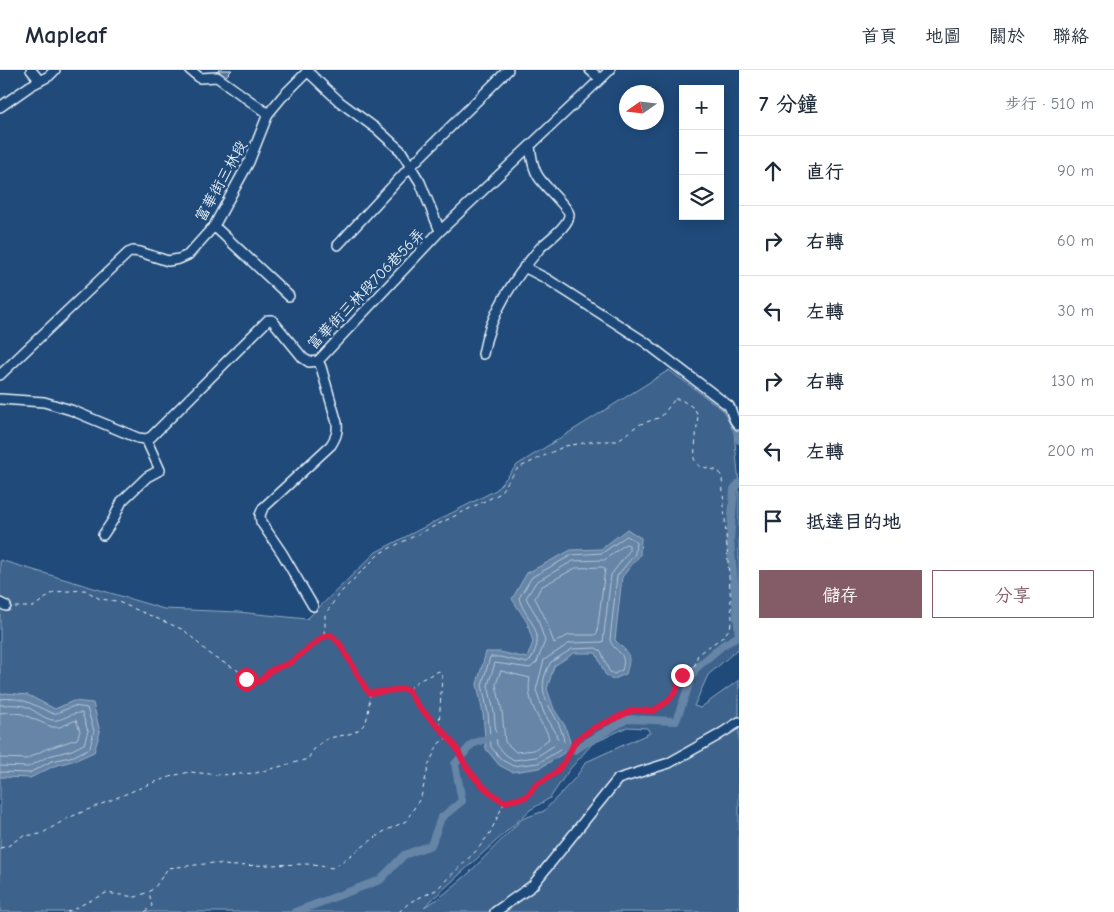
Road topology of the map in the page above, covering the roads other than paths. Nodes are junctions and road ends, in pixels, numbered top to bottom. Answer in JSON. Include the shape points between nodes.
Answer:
{"nodes":[{"id":1,"x":31,"y":70,"type":"edge"},
{"id":2,"x":55,"y":70,"type":"edge"},
{"id":3,"x":190,"y":70,"type":"edge"},
{"id":4,"x":508,"y":70,"type":"edge"},
{"id":5,"x":590,"y":70,"type":"edge"},
{"id":6,"x":610,"y":70,"type":"edge"},
{"id":7,"x":308,"y":71,"type":"edge"},
{"id":8,"x":600,"y":80,"type":"junction"},
{"id":9,"x":40,"y":81,"type":"junction"},
{"id":10,"x":0,"y":107,"type":"edge"},
{"id":11,"x":268,"y":114,"type":"junction"},
{"id":12,"x":530,"y":147,"type":"junction"},
{"id":13,"x":411,"y":166,"type":"junction"},
{"id":14,"x":214,"y":226,"type":"junction"},
{"id":15,"x":440,"y":231,"type":"junction"},
{"id":16,"x":338,"y":244,"type":"dead end"},
{"id":17,"x":524,"y":267,"type":"junction"},
{"id":18,"x":289,"y":296,"type":"dead end"},
{"id":19,"x":484,"y":354,"type":"dead end"},
{"id":20,"x":318,"y":361,"type":"junction"},
{"id":21,"x":0,"y":375,"type":"edge"},
{"id":22,"x":0,"y":399,"type":"edge"},
{"id":23,"x":739,"y":425,"type":"edge"},
{"id":24,"x":146,"y":439,"type":"junction"},
{"id":25,"x":103,"y":536,"type":"dead end"},
{"id":26,"x":313,"y":606,"type":"dead end"},
{"id":27,"x":739,"y":722,"type":"edge"},
{"id":28,"x":495,"y":912,"type":"edge"}],
"edges":[{"from":1,"to":9,"type":"street"},
{"from":2,"to":9,"type":"street"},
{"from":3,"to":11,"type":"street","via":[[200,78],[217,77]]},
{"from":4,"to":13,"type":"street"},
{"from":5,"to":8,"type":"street"},
{"from":6,"to":8,"type":"street","name":"富華街三林段706巷56弄"},
{"from":7,"to":11,"type":"street","name":"富華街三林段"},
{"from":7,"to":13,"type":"street","via":[[340,102],[401,151]]},
{"from":8,"to":12,"type":"street","name":"富華街三林段706巷56弄"},
{"from":9,"to":10,"type":"street"},
{"from":11,"to":14,"type":"street","name":"富華街三林段","via":[[249,162]]},
{"from":12,"to":15,"type":"street","name":"富華街三林段706巷56弄"},
{"from":12,"to":17,"type":"street","via":[[539,178],[567,208],[569,217]]},
{"from":13,"to":15,"type":"street"},
{"from":13,"to":16,"type":"street"},
{"from":14,"to":18,"type":"street"},
{"from":14,"to":21,"type":"street","name":"富華街三林段","via":[[188,255],[179,259],[168,260],[133,251],[128,253]]},
{"from":15,"to":20,"type":"street","name":"富華街三林段706巷56弄"},
{"from":17,"to":19,"type":"street","via":[[498,307]]},
{"from":17,"to":23,"type":"street","via":[[645,342],[729,406]]},
{"from":20,"to":24,"type":"street","name":"富華街三林段706巷56弄","via":[[309,362],[302,358],[272,320],[268,320]]},
{"from":20,"to":26,"type":"street","via":[[337,423],[336,437],[263,508],[260,515],[261,522]]},
{"from":22,"to":24,"type":"street","via":[[44,402]]},
{"from":24,"to":25,"type":"street","via":[[160,470],[147,477],[122,501]]},
{"from":27,"to":28,"type":"street","via":[[669,762],[618,779],[532,886]]}]}
